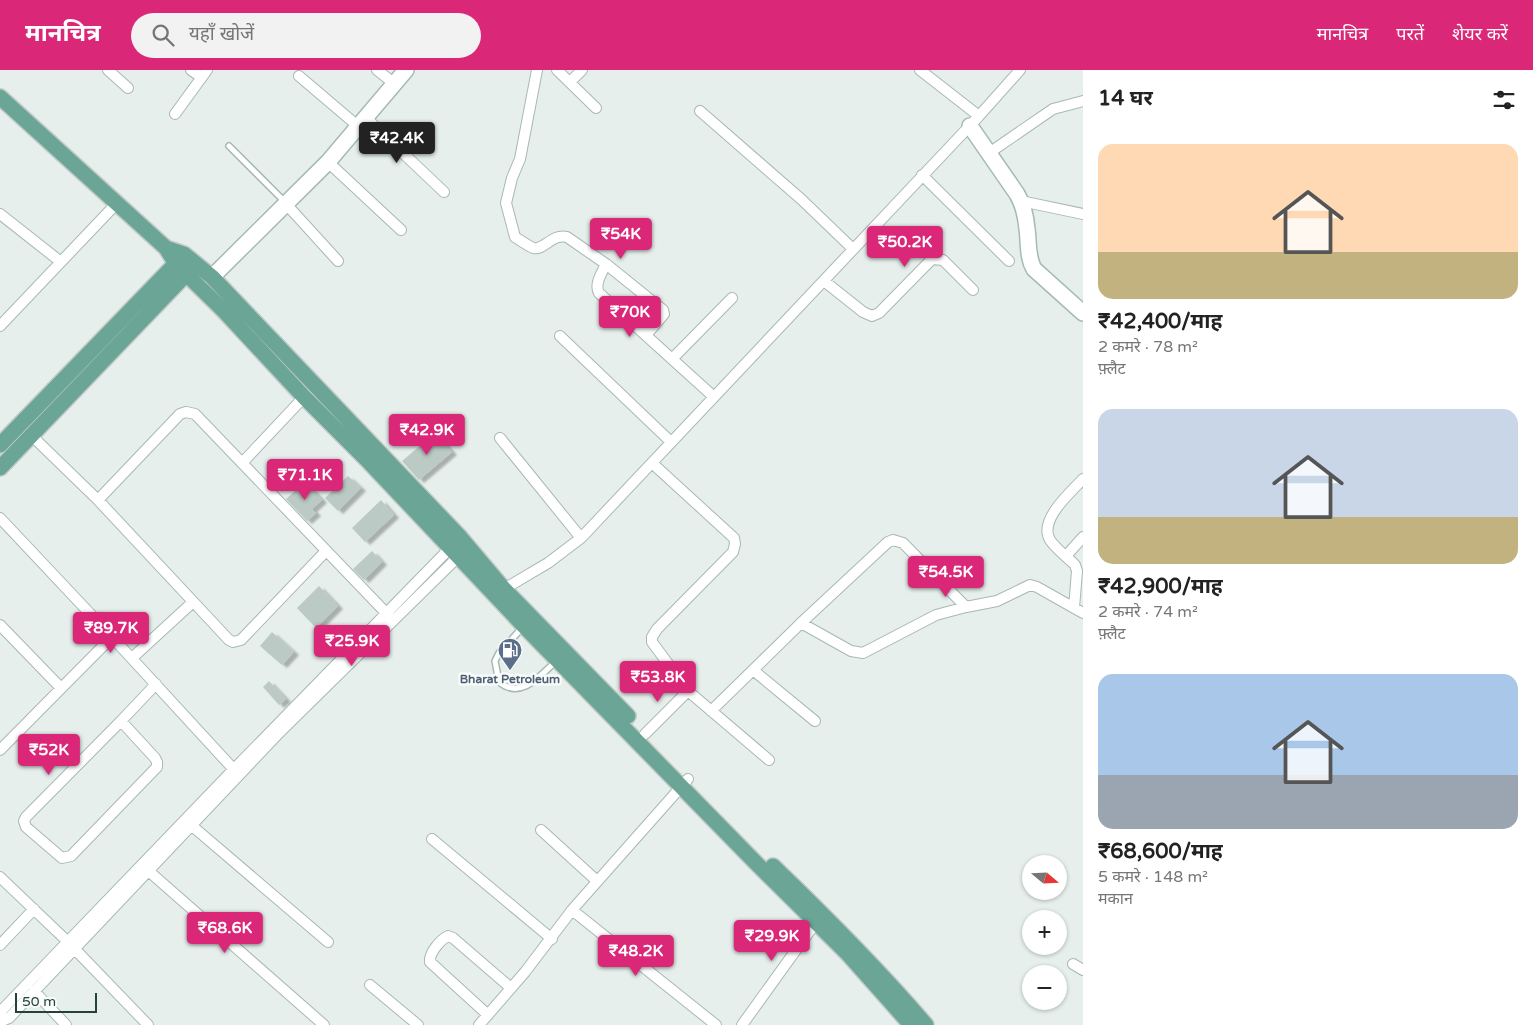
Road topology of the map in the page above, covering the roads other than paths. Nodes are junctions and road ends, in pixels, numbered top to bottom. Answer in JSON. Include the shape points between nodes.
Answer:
{"nodes":[{"id":1,"x":108,"y":70,"type":"edge"},
{"id":2,"x":191,"y":70,"type":"edge"},
{"id":3,"x":376,"y":70,"type":"edge"},
{"id":4,"x":406,"y":70,"type":"edge"},
{"id":5,"x":557,"y":70,"type":"edge"},
{"id":6,"x":582,"y":70,"type":"edge"},
{"id":7,"x":920,"y":70,"type":"edge"},
{"id":8,"x":1020,"y":70,"type":"edge"},
{"id":9,"x":534,"y":72,"type":"edge"},
{"id":10,"x":204,"y":74,"type":"edge"},
{"id":11,"x":299,"y":76,"type":"dead end"},
{"id":12,"x":570,"y":82,"type":"junction"},
{"id":13,"x":395,"y":84,"type":"junction"},
{"id":14,"x":128,"y":88,"type":"dead end"},
{"id":15,"x":0,"y":97,"type":"edge"},
{"id":16,"x":1083,"y":101,"type":"edge"},
{"id":17,"x":596,"y":108,"type":"dead end"},
{"id":18,"x":700,"y":111,"type":"dead end"},
{"id":19,"x":175,"y":114,"type":"dead end"},
{"id":20,"x":974,"y":121,"type":"junction"},
{"id":21,"x":363,"y":122,"type":"junction"},
{"id":22,"x":229,"y":146,"type":"dead end"},
{"id":23,"x":989,"y":154,"type":"junction"},
{"id":24,"x":328,"y":162,"type":"junction"},
{"id":25,"x":922,"y":175,"type":"junction"},
{"id":26,"x":444,"y":192,"type":"dead end"},
{"id":27,"x":1021,"y":201,"type":"junction"},
{"id":28,"x":117,"y":203,"type":"junction"},
{"id":29,"x":287,"y":205,"type":"junction"},
{"id":30,"x":0,"y":214,"type":"edge"},
{"id":31,"x":1083,"y":214,"type":"edge"},
{"id":32,"x":401,"y":230,"type":"dead end"},
{"id":33,"x":853,"y":249,"type":"junction"},
{"id":34,"x":338,"y":261,"type":"dead end"},
{"id":35,"x":1009,"y":261,"type":"dead end"},
{"id":36,"x":61,"y":262,"type":"junction"},
{"id":37,"x":186,"y":263,"type":"junction"},
{"id":38,"x":606,"y":264,"type":"junction"},
{"id":39,"x":212,"y":277,"type":"junction"},
{"id":40,"x":824,"y":281,"type":"junction"},
{"id":41,"x":973,"y":290,"type":"dead end"},
{"id":42,"x":732,"y":298,"type":"dead end"},
{"id":43,"x":230,"y":306,"type":"junction"},
{"id":44,"x":1083,"y":313,"type":"edge"},
{"id":45,"x":0,"y":326,"type":"edge"},
{"id":46,"x":560,"y":336,"type":"dead end"},
{"id":47,"x":646,"y":336,"type":"junction"},
{"id":48,"x":672,"y":359,"type":"junction"},
{"id":49,"x":304,"y":397,"type":"junction"},
{"id":50,"x":714,"y":397,"type":"junction"},
{"id":51,"x":32,"y":436,"type":"junction"},
{"id":52,"x":500,"y":438,"type":"dead end"},
{"id":53,"x":671,"y":442,"type":"junction"},
{"id":54,"x":0,"y":446,"type":"edge"},
{"id":55,"x":243,"y":462,"type":"junction"},
{"id":56,"x":652,"y":463,"type":"junction"},
{"id":57,"x":0,"y":468,"type":"edge"},
{"id":58,"x":1083,"y":479,"type":"edge"},
{"id":59,"x":98,"y":500,"type":"junction"},
{"id":60,"x":0,"y":518,"type":"edge"},
{"id":61,"x":1083,"y":537,"type":"edge"},
{"id":62,"x":581,"y":538,"type":"junction"},
{"id":63,"x":326,"y":551,"type":"junction"},
{"id":64,"x":455,"y":552,"type":"junction"},
{"id":65,"x":1066,"y":556,"type":"junction"},
{"id":66,"x":504,"y":589,"type":"junction"},
{"id":67,"x":193,"y":602,"type":"junction"},
{"id":68,"x":966,"y":606,"type":"junction"},
{"id":69,"x":1078,"y":610,"type":"edge"},
{"id":70,"x":390,"y":617,"type":"junction"},
{"id":71,"x":528,"y":622,"type":"junction"},
{"id":72,"x":801,"y":623,"type":"junction"},
{"id":73,"x":0,"y":625,"type":"edge"},
{"id":74,"x":112,"y":636,"type":"junction"},
{"id":75,"x":561,"y":656,"type":"junction"},
{"id":76,"x":132,"y":658,"type":"junction"},
{"id":77,"x":753,"y":670,"type":"junction"},
{"id":78,"x":156,"y":684,"type":"junction"},
{"id":79,"x":61,"y":688,"type":"junction"},
{"id":80,"x":688,"y":691,"type":"junction"},
{"id":81,"x":711,"y":711,"type":"junction"},
{"id":82,"x":122,"y":721,"type":"junction"},
{"id":83,"x":815,"y":721,"type":"dead end"},
{"id":84,"x":645,"y":734,"type":"junction"},
{"id":85,"x":0,"y":750,"type":"edge"},
{"id":86,"x":769,"y":760,"type":"dead end"},
{"id":87,"x":236,"y":772,"type":"junction"},
{"id":88,"x":685,"y":783,"type":"junction"},
{"id":89,"x":191,"y":826,"type":"junction"},
{"id":90,"x":540,"y":830,"type":"dead end"},
{"id":91,"x":432,"y":839,"type":"dead end"},
{"id":92,"x":144,"y":867,"type":"junction"},
{"id":93,"x":0,"y":877,"type":"edge"},
{"id":94,"x":597,"y":881,"type":"junction"},
{"id":95,"x":34,"y":909,"type":"junction"},
{"id":96,"x":572,"y":910,"type":"junction"},
{"id":97,"x":819,"y":918,"type":"junction"},
{"id":98,"x":552,"y":939,"type":"junction"},
{"id":99,"x":328,"y":942,"type":"dead end"},
{"id":100,"x":1,"y":943,"type":"edge"},
{"id":101,"x":70,"y":945,"type":"junction"},
{"id":102,"x":1072,"y":964,"type":"dead end"},
{"id":103,"x":1083,"y":970,"type":"edge"},
{"id":104,"x":370,"y":985,"type":"dead end"},
{"id":105,"x":511,"y":988,"type":"junction"},
{"id":106,"x":34,"y":991,"type":"junction"},
{"id":107,"x":488,"y":1015,"type":"junction"},
{"id":108,"x":0,"y":1016,"type":"edge"},
{"id":109,"x":0,"y":1022,"type":"edge"},
{"id":110,"x":66,"y":1025,"type":"edge"},
{"id":111,"x":148,"y":1025,"type":"edge"},
{"id":112,"x":324,"y":1025,"type":"edge"},
{"id":113,"x":418,"y":1025,"type":"edge"},
{"id":114,"x":479,"y":1025,"type":"edge"},
{"id":115,"x":716,"y":1025,"type":"edge"},
{"id":116,"x":742,"y":1025,"type":"edge"},
{"id":117,"x":910,"y":1025,"type":"edge"},
{"id":118,"x":926,"y":1025,"type":"edge"}],
"edges":[{"from":1,"to":14,"type":"street"},
{"from":2,"to":10,"type":"street"},
{"from":3,"to":13,"type":"street"},
{"from":4,"to":13,"type":"main road"},
{"from":5,"to":12,"type":"street"},
{"from":6,"to":12,"type":"street"},
{"from":7,"to":20,"type":"street"},
{"from":8,"to":20,"type":"street"},
{"from":9,"to":38,"type":"street","via":[[520,159],[506,203],[515,237],[540,248],[556,237],[567,237]]},
{"from":10,"to":19,"type":"street"},
{"from":11,"to":21,"type":"street"},
{"from":12,"to":17,"type":"street"},
{"from":13,"to":21,"type":"main road"},
{"from":15,"to":28,"type":"main road"},
{"from":16,"to":23,"type":"street","via":[[1053,109]]},
{"from":18,"to":33,"type":"street"},
{"from":20,"to":23,"type":"main road"},
{"from":20,"to":25,"type":"street"},
{"from":21,"to":24,"type":"main road"},
{"from":21,"to":26,"type":"street"},
{"from":22,"to":29,"type":"lane"},
{"from":23,"to":27,"type":"main road"},
{"from":24,"to":29,"type":"main road"},
{"from":24,"to":32,"type":"street"},
{"from":25,"to":33,"type":"street"},
{"from":25,"to":35,"type":"street"},
{"from":27,"to":31,"type":"street"},
{"from":27,"to":44,"type":"main road","via":[[1034,269]]},
{"from":28,"to":36,"type":"street"},
{"from":28,"to":37,"type":"main road"},
{"from":29,"to":34,"type":"street"},
{"from":29,"to":39,"type":"main road"},
{"from":30,"to":36,"type":"street"},
{"from":33,"to":40,"type":"street"},
{"from":36,"to":45,"type":"street"},
{"from":37,"to":39,"type":"main road"},
{"from":37,"to":43,"type":"main road"},
{"from":37,"to":51,"type":"main road"},
{"from":37,"to":54,"type":"main road"},
{"from":38,"to":47,"type":"street","via":[[597,291]]},
{"from":38,"to":47,"type":"street","via":[[663,310],[664,314]]},
{"from":39,"to":43,"type":"main road"},
{"from":40,"to":41,"type":"street","via":[[872,316],[932,259],[943,260]]},
{"from":40,"to":50,"type":"street"},
{"from":42,"to":48,"type":"street"},
{"from":43,"to":49,"type":"main road"},
{"from":43,"to":66,"type":"main road","via":[[460,537]]},
{"from":46,"to":53,"type":"street"},
{"from":47,"to":48,"type":"street"},
{"from":48,"to":50,"type":"street"},
{"from":49,"to":55,"type":"street"},
{"from":49,"to":64,"type":"main road"},
{"from":50,"to":53,"type":"street"},
{"from":51,"to":57,"type":"main road"},
{"from":51,"to":59,"type":"street"},
{"from":52,"to":62,"type":"street"},
{"from":53,"to":56,"type":"street"},
{"from":55,"to":59,"type":"street","via":[[195,414],[186,412],[180,414]]},
{"from":55,"to":63,"type":"street"},
{"from":56,"to":62,"type":"street"},
{"from":56,"to":80,"type":"street","via":[[734,538],[735,544],[733,552],[652,637],[652,642]]},
{"from":58,"to":65,"type":"street","via":[[1048,523],[1050,540]]},
{"from":59,"to":67,"type":"street"},
{"from":60,"to":74,"type":"street"},
{"from":61,"to":65,"type":"street"},
{"from":62,"to":66,"type":"street","via":[[548,563]]},
{"from":63,"to":67,"type":"street","via":[[237,642],[229,640]]},
{"from":63,"to":70,"type":"street"},
{"from":64,"to":70,"type":"street"},
{"from":64,"to":71,"type":"main road"},
{"from":65,"to":69,"type":"street","via":[[1077,571]]},
{"from":66,"to":71,"type":"main road"},
{"from":67,"to":76,"type":"street"},
{"from":68,"to":69,"type":"street","via":[[997,601],[1030,586]]},
{"from":68,"to":72,"type":"street","via":[[936,615],[863,653],[852,651]]},
{"from":68,"to":72,"type":"street","via":[[903,543],[893,540]]},
{"from":70,"to":87,"type":"street"},
{"from":71,"to":75,"type":"main road"},
{"from":71,"to":75,"type":"lane","via":[[498,653],[495,661],[499,682],[506,688],[517,689],[533,682]]},
{"from":72,"to":77,"type":"street"},
{"from":73,"to":79,"type":"street"},
{"from":74,"to":76,"type":"street"},
{"from":74,"to":79,"type":"street"},
{"from":75,"to":84,"type":"main road"},
{"from":75,"to":88,"type":"main road"},
{"from":76,"to":78,"type":"street"},
{"from":77,"to":81,"type":"street"},
{"from":77,"to":83,"type":"street"},
{"from":78,"to":82,"type":"street"},
{"from":78,"to":87,"type":"street"},
{"from":79,"to":85,"type":"street"},
{"from":80,"to":81,"type":"street"},
{"from":80,"to":84,"type":"street"},
{"from":81,"to":86,"type":"street"},
{"from":82,"to":82,"type":"street","via":[[24,821],[26,827],[62,858],[71,856],[157,767],[155,758]]},
{"from":84,"to":88,"type":"main road"},
{"from":87,"to":89,"type":"street"},
{"from":87,"to":92,"type":"street"},
{"from":88,"to":94,"type":"street"},
{"from":88,"to":97,"type":"main road","via":[[756,850]]},
{"from":89,"to":92,"type":"street"},
{"from":89,"to":99,"type":"street"},
{"from":90,"to":94,"type":"street"},
{"from":91,"to":98,"type":"street"},
{"from":92,"to":101,"type":"street"},
{"from":92,"to":112,"type":"street"},
{"from":93,"to":95,"type":"street"},
{"from":94,"to":96,"type":"street"},
{"from":95,"to":100,"type":"street"},
{"from":95,"to":101,"type":"street"},
{"from":96,"to":98,"type":"street"},
{"from":96,"to":115,"type":"street"},
{"from":97,"to":116,"type":"street"},
{"from":97,"to":117,"type":"main road"},
{"from":97,"to":118,"type":"main road","via":[[900,995]]},
{"from":98,"to":105,"type":"street"},
{"from":101,"to":106,"type":"street"},
{"from":101,"to":108,"type":"street","via":[[2,1010]]},
{"from":101,"to":111,"type":"street"},
{"from":102,"to":103,"type":"street"},
{"from":104,"to":113,"type":"street"},
{"from":105,"to":107,"type":"street"},
{"from":105,"to":107,"type":"street","via":[[453,938],[444,938],[431,954],[430,962]]},
{"from":106,"to":109,"type":"street","via":[[9,1018]]},
{"from":106,"to":110,"type":"street"},
{"from":107,"to":114,"type":"street"}]}
